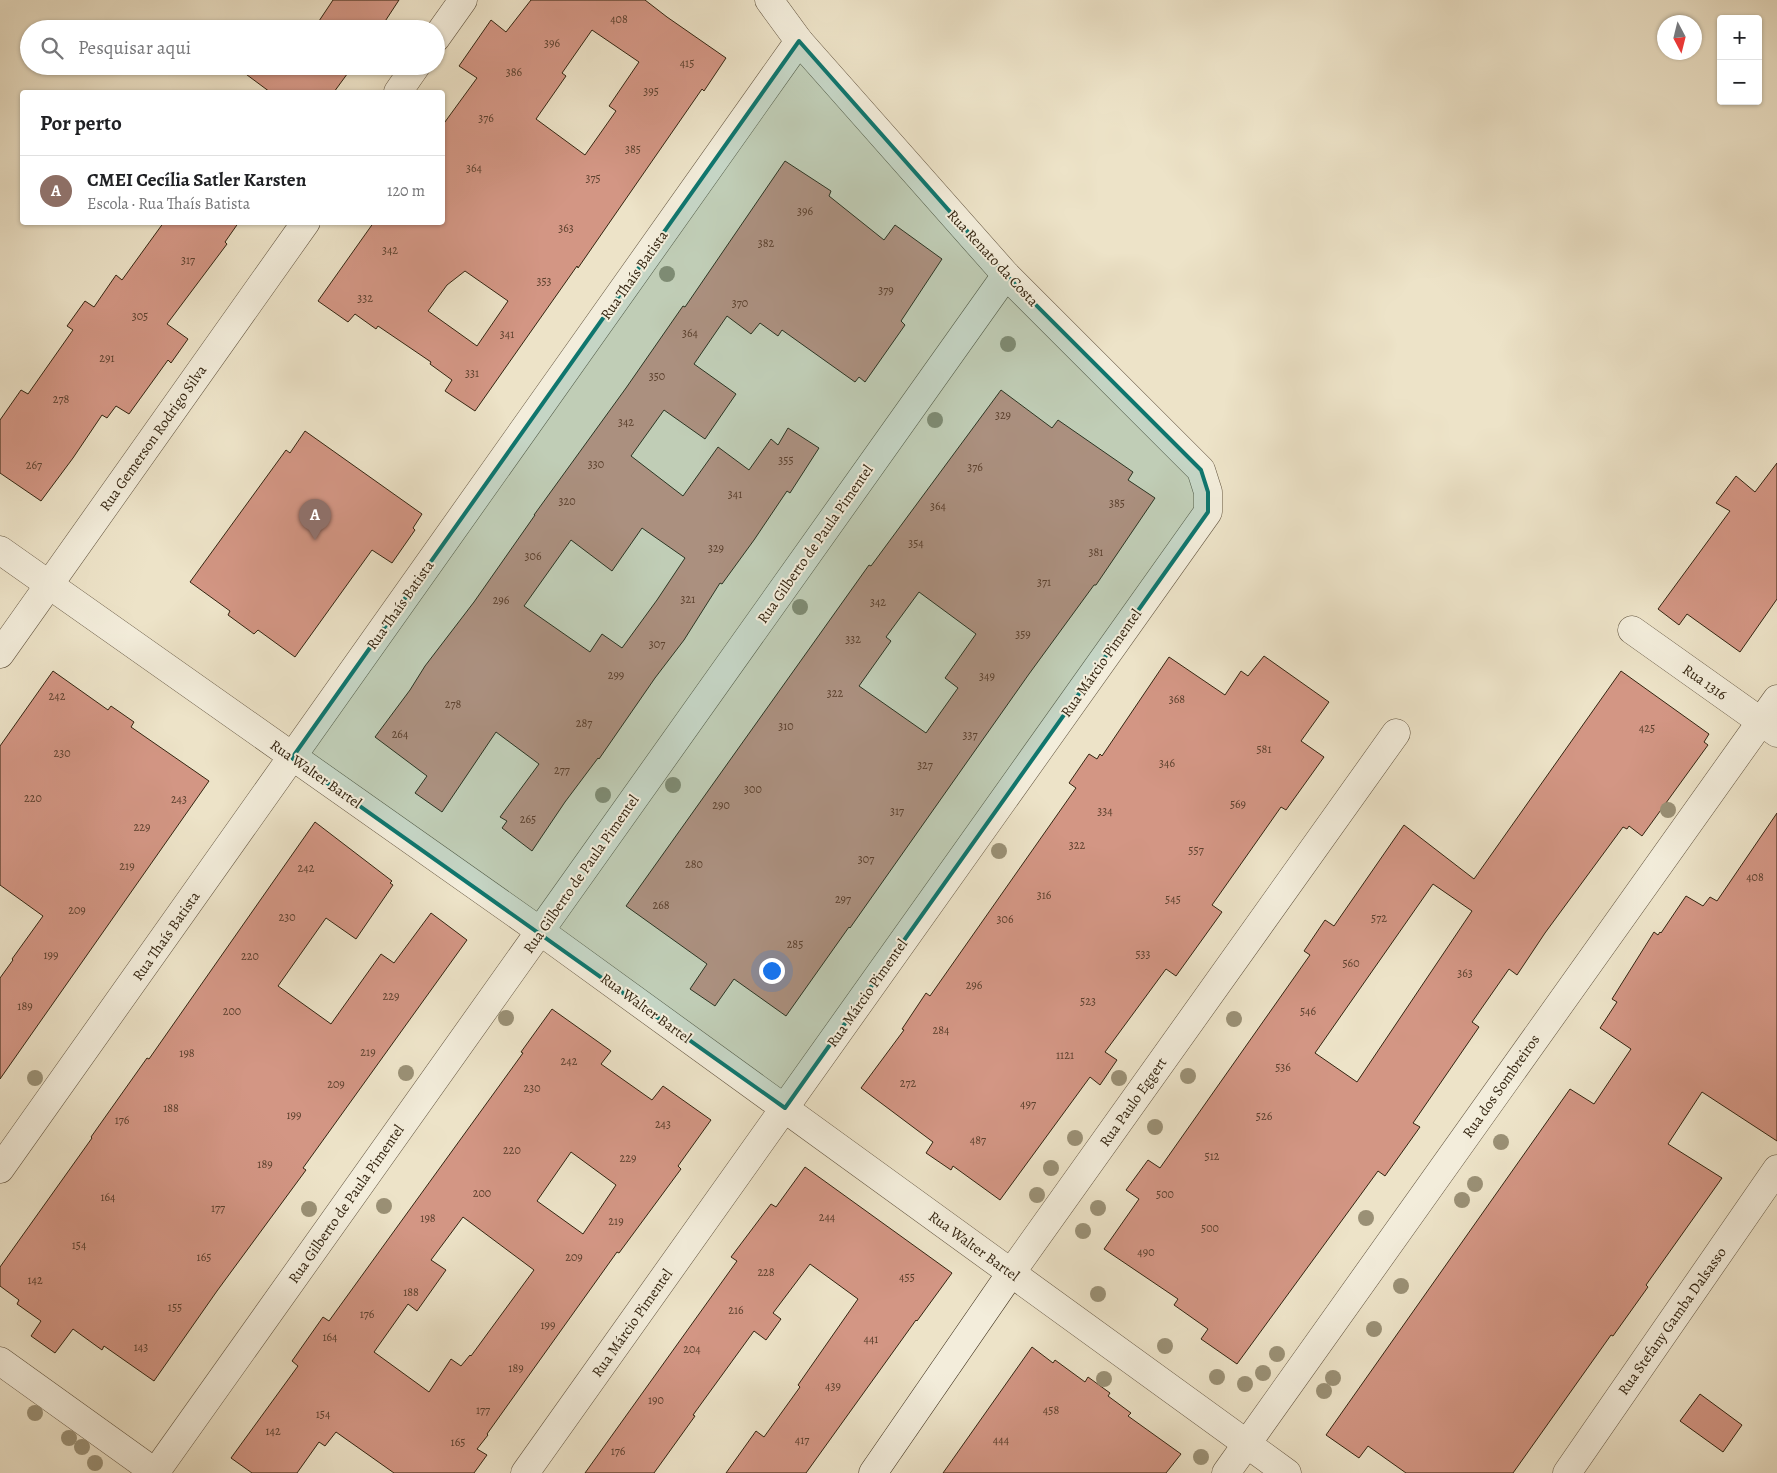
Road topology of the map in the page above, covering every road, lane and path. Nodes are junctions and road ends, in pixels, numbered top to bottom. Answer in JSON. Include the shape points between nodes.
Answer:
{"nodes":[{"id":1,"x":463,"y":0,"type":"edge"},
{"id":2,"x":768,"y":0,"type":"edge"},
{"id":3,"x":445,"y":25,"type":"edge"},
{"id":4,"x":799,"y":41,"type":"junction"},
{"id":5,"x":410,"y":75,"type":"edge"},
{"id":6,"x":399,"y":90,"type":"edge"},
{"id":7,"x":304,"y":225,"type":"edge"},
{"id":8,"x":1006,"y":275,"type":"junction"},
{"id":9,"x":1208,"y":512,"type":"joint"},
{"id":10,"x":0,"y":550,"type":"edge"},
{"id":11,"x":50,"y":584,"type":"junction"},
{"id":12,"x":1632,"y":630,"type":"dead end"},
{"id":13,"x":0,"y":654,"type":"edge"},
{"id":14,"x":1777,"y":699,"type":"edge"},
{"id":15,"x":1769,"y":727,"type":"edge"},
{"id":16,"x":1396,"y":733,"type":"dead end"},
{"id":17,"x":292,"y":758,"type":"junction"},
{"id":18,"x":540,"y":931,"type":"junction"},
{"id":19,"x":785,"y":1108,"type":"junction"},
{"id":20,"x":0,"y":1169,"type":"edge"},
{"id":21,"x":1777,"y":1169,"type":"edge"},
{"id":22,"x":1011,"y":1273,"type":"junction"},
{"id":23,"x":0,"y":1361,"type":"edge"},
{"id":24,"x":1247,"y":1443,"type":"junction"},
{"id":25,"x":155,"y":1473,"type":"edge"},
{"id":26,"x":525,"y":1473,"type":"edge"},
{"id":27,"x":873,"y":1473,"type":"edge"},
{"id":28,"x":1226,"y":1473,"type":"edge"},
{"id":29,"x":1287,"y":1473,"type":"edge"},
{"id":30,"x":1567,"y":1473,"type":"edge"}],
"edges":[{"from":1,"to":3,"type":"street"},
{"from":2,"to":4,"type":"street","name":"Rua Renato da Costa"},
{"from":4,"to":8,"type":"street","name":"Rua Renato da Costa"},
{"from":4,"to":17,"type":"street","name":"Rua Thaís Batista"},
{"from":5,"to":6,"type":"street"},
{"from":7,"to":11,"type":"street","name":"Rua Gemerson Rodrigo Silva"},
{"from":8,"to":9,"type":"street","name":"Rua Renato da Costa","via":[[1202,470],[1208,492]]},
{"from":8,"to":18,"type":"street","name":"Rua Gilberto de Paula Pimentel"},
{"from":9,"to":19,"type":"street","name":"Rua Márcio Pimentel"},
{"from":10,"to":11,"type":"street","name":"Rua Walter Bartel"},
{"from":11,"to":13,"type":"street","name":"Rua Gemerson Rodrigo Silva"},
{"from":11,"to":17,"type":"street","name":"Rua Walter Bartel"},
{"from":12,"to":15,"type":"street","name":"Rua 1316"},
{"from":14,"to":15,"type":"street","name":"Rua dos Sombreiros"},
{"from":15,"to":24,"type":"street","name":"Rua dos Sombreiros"},
{"from":16,"to":22,"type":"street","name":"Rua Paulo Eggert"},
{"from":17,"to":18,"type":"street","name":"Rua Walter Bartel"},
{"from":17,"to":20,"type":"street","name":"Rua Thaís Batista"},
{"from":18,"to":19,"type":"street","name":"Rua Walter Bartel"},
{"from":18,"to":25,"type":"street","name":"Rua Gilberto de Paula Pimentel"},
{"from":19,"to":22,"type":"street","name":"Rua Walter Bartel"},
{"from":19,"to":26,"type":"street","name":"Rua Márcio Pimentel"},
{"from":21,"to":30,"type":"street","name":"Rua Stefany Gamba Dalsasso"},
{"from":22,"to":24,"type":"street","name":"Rua Walter Bartel"},
{"from":22,"to":27,"type":"street","name":"Rua Paulo Eggert"},
{"from":23,"to":25,"type":"street"},
{"from":24,"to":28,"type":"street","name":"Rua dos Sombreiros"},
{"from":24,"to":29,"type":"street","name":"Rua Walter Bartel"}]}
